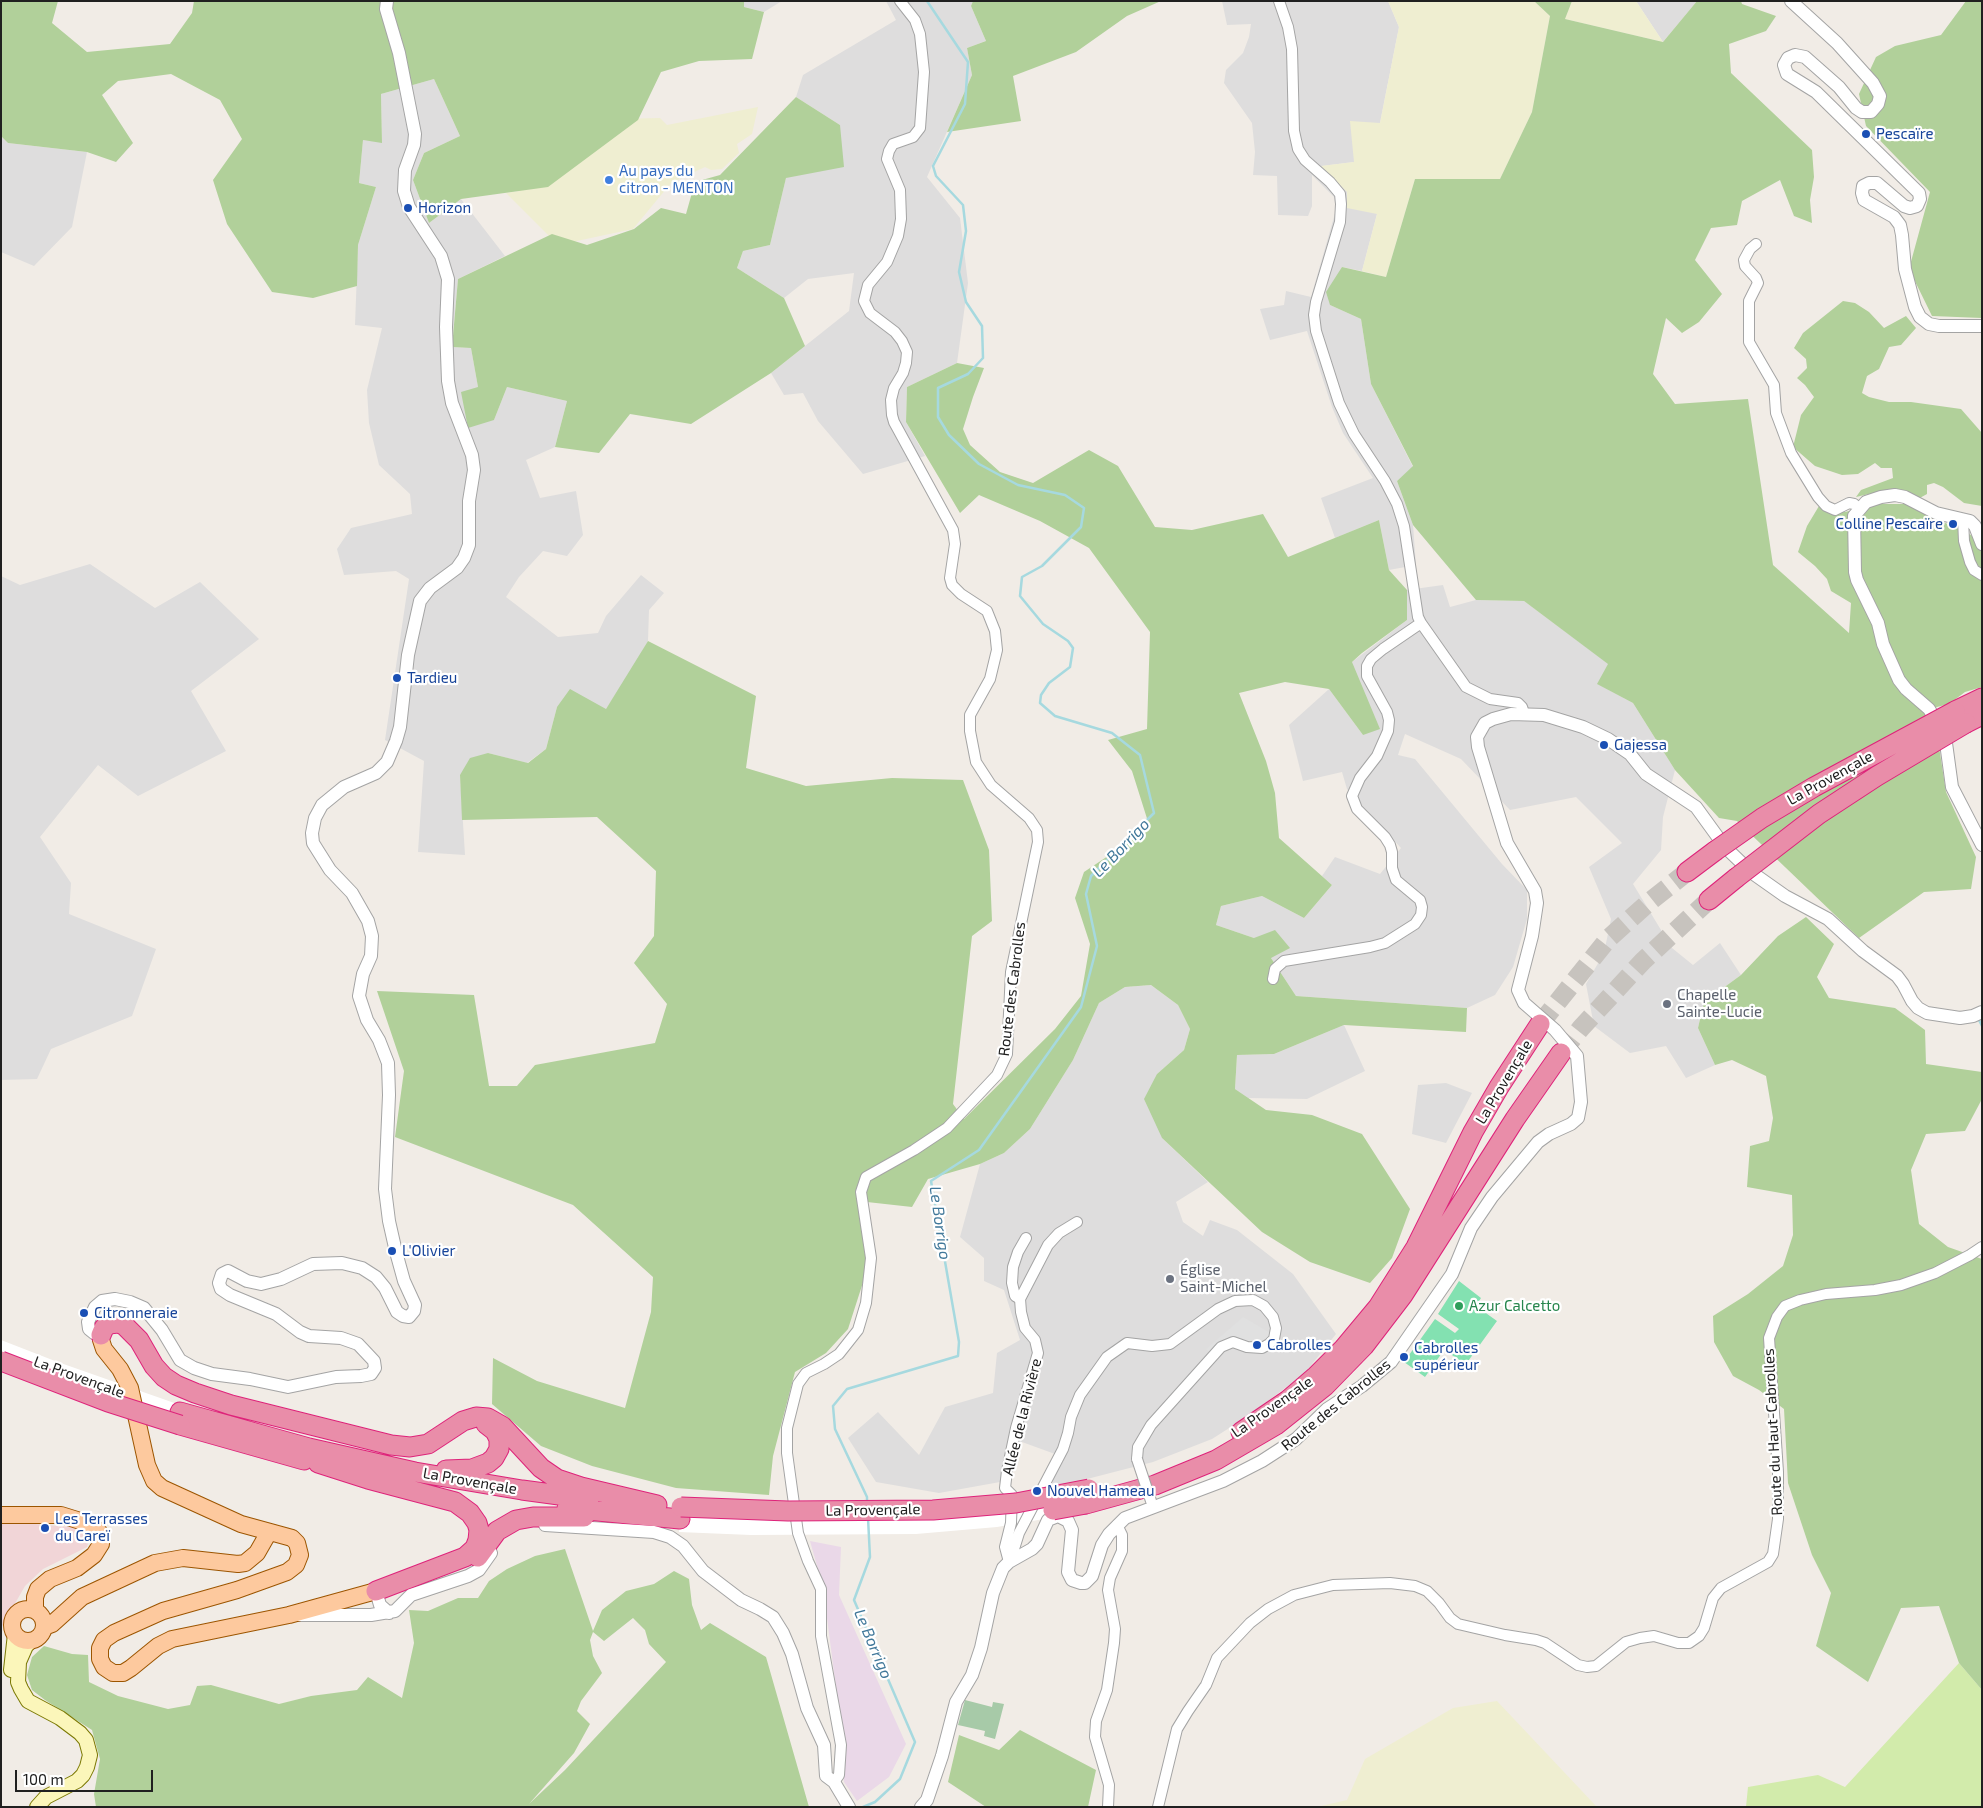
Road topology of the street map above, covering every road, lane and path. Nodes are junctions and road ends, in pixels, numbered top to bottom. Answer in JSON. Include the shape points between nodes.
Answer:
{"nodes":[{"id":1,"x":387,"y":1,"type":"edge"},
{"id":2,"x":900,"y":1,"type":"edge"},
{"id":3,"x":1279,"y":1,"type":"edge"},
{"id":4,"x":1791,"y":1,"type":"edge"},
{"id":5,"x":1756,"y":244,"type":"dead end"},
{"id":6,"x":1982,"y":326,"type":"edge"},
{"id":7,"x":1859,"y":508,"type":"junction"},
{"id":8,"x":1963,"y":519,"type":"junction"},
{"id":9,"x":1982,"y":544,"type":"edge"},
{"id":10,"x":1982,"y":575,"type":"edge"},
{"id":11,"x":1421,"y":623,"type":"junction"},
{"id":12,"x":1982,"y":698,"type":"edge"},
{"id":13,"x":1524,"y":713,"type":"junction"},
{"id":14,"x":1968,"y":716,"type":"edge"},
{"id":15,"x":1982,"y":845,"type":"edge"},
{"id":16,"x":1687,"y":872,"type":"tunnel mouth"},
{"id":17,"x":1710,"y":900,"type":"tunnel mouth"},
{"id":18,"x":1273,"y":979,"type":"dead end"},
{"id":19,"x":1982,"y":1012,"type":"edge"},
{"id":20,"x":1540,"y":1024,"type":"tunnel mouth"},
{"id":21,"x":1561,"y":1053,"type":"tunnel mouth"},
{"id":22,"x":1077,"y":1222,"type":"dead end"},
{"id":23,"x":1026,"y":1238,"type":"dead end"},
{"id":24,"x":1982,"y":1246,"type":"edge"},
{"id":25,"x":1020,"y":1299,"type":"junction"},
{"id":26,"x":101,"y":1335,"type":"junction"},
{"id":27,"x":1,"y":1347,"type":"edge"},
{"id":28,"x":1,"y":1361,"type":"edge"},
{"id":29,"x":180,"y":1419,"type":"junction"},
{"id":30,"x":467,"y":1420,"type":"junction"},
{"id":31,"x":318,"y":1463,"type":"junction"},
{"id":32,"x":386,"y":1466,"type":"junction"},
{"id":33,"x":1088,"y":1497,"type":"junction"},
{"id":34,"x":1152,"y":1504,"type":"junction"},
{"id":35,"x":653,"y":1511,"type":"junction"},
{"id":36,"x":1,"y":1515,"type":"edge"},
{"id":37,"x":76,"y":1519,"type":"junction"},
{"id":38,"x":1,"y":1524,"type":"edge"},
{"id":39,"x":1117,"y":1525,"type":"junction"},
{"id":40,"x":269,"y":1532,"type":"junction"},
{"id":41,"x":1012,"y":1560,"type":"junction"},
{"id":42,"x":368,"y":1593,"type":"junction"},
{"id":43,"x":389,"y":1613,"type":"junction"},
{"id":44,"x":289,"y":1615,"type":"junction"},
{"id":45,"x":371,"y":1615,"type":"junction"},
{"id":46,"x":35,"y":1616,"type":"junction"},
{"id":47,"x":15,"y":1634,"type":"junction"},
{"id":48,"x":32,"y":1640,"type":"junction"},
{"id":49,"x":68,"y":1725,"type":"junction"},
{"id":50,"x":834,"y":1782,"type":"junction"},
{"id":51,"x":846,"y":1801,"type":"edge"},
{"id":52,"x":37,"y":1807,"type":"edge"},
{"id":53,"x":921,"y":1807,"type":"edge"},
{"id":54,"x":1108,"y":1807,"type":"edge"},
{"id":55,"x":1158,"y":1807,"type":"edge"}],
"edges":[{"from":1,"to":26,"type":"street","via":[[386,9],[399,53],[415,134],[404,170],[404,192],[409,207],[441,256],[447,274],[448,381],[474,470],[469,501],[469,545],[457,568],[430,588],[420,601],[408,655],[400,726],[387,762],[376,773],[344,787],[322,805],[312,833],[313,843],[330,870],[352,893],[368,921],[372,936],[371,956],[359,996],[388,1063],[386,1197],[396,1252],[415,1305],[414,1311],[409,1317],[403,1316],[376,1277],[362,1268],[342,1263],[313,1264],[281,1279],[261,1284],[228,1271],[222,1274],[221,1289],[230,1295],[276,1314],[309,1336],[341,1338],[358,1344],[374,1361],[375,1368],[371,1374],[288,1387],[194,1368],[180,1360],[144,1308],[130,1302],[115,1299],[102,1301],[94,1307],[89,1328]]},
{"from":2,"to":50,"type":"street","name":"Route des Cabrolles","via":[[915,20],[920,34],[924,72],[920,128],[913,137],[893,144],[889,151],[887,159],[900,190],[902,219],[887,262],[868,285],[864,301],[870,313],[895,332],[907,352],[903,373],[891,400],[892,415],[953,530],[952,585],[987,610],[995,631],[997,650],[990,679],[970,715],[976,762],[991,784],[1029,818],[1038,842],[1011,972],[1007,1054],[997,1076],[947,1128],[866,1177],[861,1192],[871,1258],[866,1303],[858,1330],[839,1354],[806,1373],[798,1384],[787,1428],[786,1453],[798,1534],[821,1589],[821,1636],[841,1744],[839,1775]]},
{"from":3,"to":11,"type":"street","via":[[1292,49],[1294,131],[1298,148],[1305,160],[1340,194],[1342,204],[1340,222],[1316,302],[1316,331],[1344,416],[1397,504],[1404,526]]},
{"from":4,"to":6,"type":"street","via":[[1837,43],[1874,83],[1880,96],[1871,112],[1862,112],[1805,57],[1795,55],[1788,58],[1784,66],[1787,74],[1816,92],[1919,193],[1916,206],[1910,208],[1877,184],[1863,186],[1862,193],[1864,200],[1894,217],[1900,225],[1905,269],[1920,317],[1939,326]]},
{"from":5,"to":7,"type":"street","via":[[1744,260],[1758,283],[1748,301],[1749,342],[1774,385],[1776,413],[1791,453],[1826,506],[1835,510],[1849,503]]},
{"from":7,"to":8,"type":"street","via":[[1866,502],[1895,495],[1936,513]]},
{"from":7,"to":15,"type":"street","via":[[1853,524],[1857,580],[1878,623],[1883,644],[1899,680],[1906,690],[1930,709],[1939,726],[1946,743],[1952,787]]},
{"from":8,"to":9,"type":"street","via":[[1975,526]]},
{"from":8,"to":10,"type":"street","via":[[1964,541],[1970,562]]},
{"from":11,"to":13,"type":"street","via":[[1466,686],[1490,699],[1518,703]]},
{"from":11,"to":18,"type":"street","via":[[1383,649],[1368,666],[1367,676],[1387,712],[1388,731],[1352,796],[1357,809],[1390,845],[1396,880],[1420,900],[1420,915],[1416,924],[1385,943],[1284,961],[1275,969]]},
{"from":12,"to":14,"type":"highway","name":"La Provençale"},
{"from":13,"to":19,"type":"street","name":"Route des Cabrolles","via":[[1544,715],[1583,727],[1621,747],[1646,774],[1696,807],[1725,848],[1751,872],[1785,896],[1828,919],[1897,976],[1918,1008],[1927,1013],[1960,1018]]},
{"from":13,"to":34,"type":"street","name":"Route des Cabrolles","via":[[1485,723],[1477,737],[1478,747],[1507,843],[1535,891],[1537,903],[1518,990],[1524,1003],[1578,1056],[1582,1102],[1578,1118],[1538,1142],[1492,1197],[1471,1228],[1449,1280],[1391,1362],[1327,1409],[1296,1439],[1262,1461],[1214,1485]]},
{"from":14,"to":16,"type":"highway","name":"La Provençale","bridge":true,"via":[[1814,787],[1762,818]]},
{"from":14,"to":17,"type":"highway","name":"La Provençale","bridge":true,"via":[[1819,814]]},
{"from":20,"to":33,"type":"highway","name":"La Provençale","via":[[1486,1109],[1398,1278],[1330,1363],[1274,1410],[1221,1442]]},
{"from":21,"to":33,"type":"highway","name":"La Provençale","via":[[1403,1295],[1364,1346],[1325,1386],[1276,1425],[1216,1460],[1155,1485]]},
{"from":22,"to":25,"type":"street","via":[[1059,1233],[1048,1245]]},
{"from":23,"to":25,"type":"street","name":"Allée de la Rivière","via":[[1013,1267],[1012,1283]]},
{"from":24,"to":55,"type":"street","name":"Route du Haut-Cabrolles","via":[[1935,1273],[1901,1285],[1826,1294],[1785,1306],[1769,1338],[1778,1472],[1778,1519],[1773,1554],[1768,1562],[1721,1588],[1699,1636],[1689,1643],[1654,1636],[1640,1638],[1626,1642],[1596,1666],[1587,1667],[1578,1665],[1545,1643],[1458,1624],[1439,1602],[1415,1586],[1390,1583],[1333,1585],[1294,1595],[1250,1623],[1217,1658],[1206,1685],[1178,1729]]},
{"from":25,"to":41,"type":"street","name":"Allée de la Rivière","via":[[1025,1328],[1035,1340],[1038,1353],[1016,1428],[1005,1488],[1012,1495],[1012,1523],[1005,1547]]},
{"from":26,"to":30,"type":"highway","via":[[108,1324],[124,1325],[139,1340],[164,1377],[194,1393],[391,1445],[410,1447],[428,1444]]},
{"from":26,"to":40,"type":"main road","via":[[104,1349],[130,1388],[147,1465],[154,1481],[208,1510]]},
{"from":27,"to":29,"type":"highway","name":"La Provençale"},
{"from":28,"to":29,"type":"highway","name":"La Provençale","bridge":true,"via":[[108,1402]]},
{"from":29,"to":31,"type":"highway","name":"La Provençale","via":[[244,1444]]},
{"from":29,"to":32,"type":"highway","name":"La Provençale"},
{"from":30,"to":32,"type":"highway","via":[[487,1424],[497,1435],[499,1449],[488,1463],[461,1470]]},
{"from":30,"to":35,"type":"highway","via":[[482,1417],[498,1423],[540,1468],[557,1479]]},
{"from":31,"to":35,"type":"highway","name":"La Provençale","via":[[466,1493],[560,1507]]},
{"from":31,"to":42,"type":"highway","via":[[455,1502],[477,1523],[478,1540],[465,1557]]},
{"from":32,"to":35,"type":"highway","name":"La Provençale","via":[[454,1480]]},
{"from":33,"to":35,"type":"highway","name":"La Provençale","bridge":true,"via":[[1017,1516],[932,1523],[776,1523]]},
{"from":34,"to":39,"type":"street","name":"Route des Cabrolles"},
{"from":34,"to":41,"type":"street","bridge":true,"via":[[1137,1459],[1138,1447],[1151,1425],[1221,1347],[1233,1342],[1262,1348],[1274,1339],[1273,1317],[1264,1306],[1253,1300],[1235,1301],[1218,1309],[1170,1344],[1127,1343],[1107,1357],[1080,1394],[1063,1449],[1019,1533]]},
{"from":35,"to":42,"type":"highway","via":[[521,1519],[497,1531],[468,1566]]},
{"from":36,"to":37,"type":"main road","via":[[61,1515]]},
{"from":37,"to":38,"type":"main road","via":[[60,1523]]},
{"from":37,"to":46,"type":"main road","via":[[90,1524],[99,1532],[101,1544],[77,1568],[38,1589]]},
{"from":39,"to":41,"type":"street","name":"Route des Cabrolles","via":[[1102,1545],[1092,1576],[1085,1583],[1072,1580],[1068,1572],[1072,1530],[1063,1517],[1048,1520],[1037,1544]]},
{"from":39,"to":54,"type":"street","via":[[1122,1535],[1122,1551],[1108,1590],[1115,1629],[1114,1643],[1095,1736],[1110,1785]]},
{"from":40,"to":44,"type":"main road","via":[[287,1536],[297,1543],[299,1559],[292,1570],[164,1611],[122,1628],[104,1640],[100,1659],[107,1670],[123,1672],[172,1639]]},
{"from":40,"to":46,"type":"main road","via":[[257,1553],[245,1563],[190,1558],[165,1560],[82,1597],[60,1616]]},
{"from":41,"to":53,"type":"street","name":"Route des Cabrolles","via":[[1003,1568],[993,1593],[972,1675],[956,1702],[939,1765],[927,1800]]},
{"from":42,"to":43,"type":"street"},
{"from":42,"to":44,"type":"main road"},
{"from":42,"to":45,"type":"street","via":[[364,1608]]},
{"from":43,"to":45,"type":"street"},
{"from":43,"to":50,"type":"street","via":[[399,1609],[411,1595],[479,1570],[500,1540],[518,1528],[542,1525],[654,1532],[670,1537],[683,1546],[702,1571],[741,1600],[772,1617],[783,1633],[807,1708],[824,1745],[826,1776]]},
{"from":44,"to":45,"type":"street"},
{"from":46,"to":47,"type":"main road","via":[[13,1618]]},
{"from":46,"to":48,"type":"main road","via":[[41,1633]]},
{"from":47,"to":48,"type":"main road","via":[[22,1640]]},
{"from":47,"to":49,"type":"main road","via":[[11,1682],[18,1701],[57,1724]]},
{"from":48,"to":49,"type":"main road","via":[[19,1662],[18,1682],[28,1701]]},
{"from":49,"to":52,"type":"main road","via":[[86,1740],[90,1755],[87,1767],[77,1781],[46,1797]]},
{"from":50,"to":51,"type":"street"}]}
